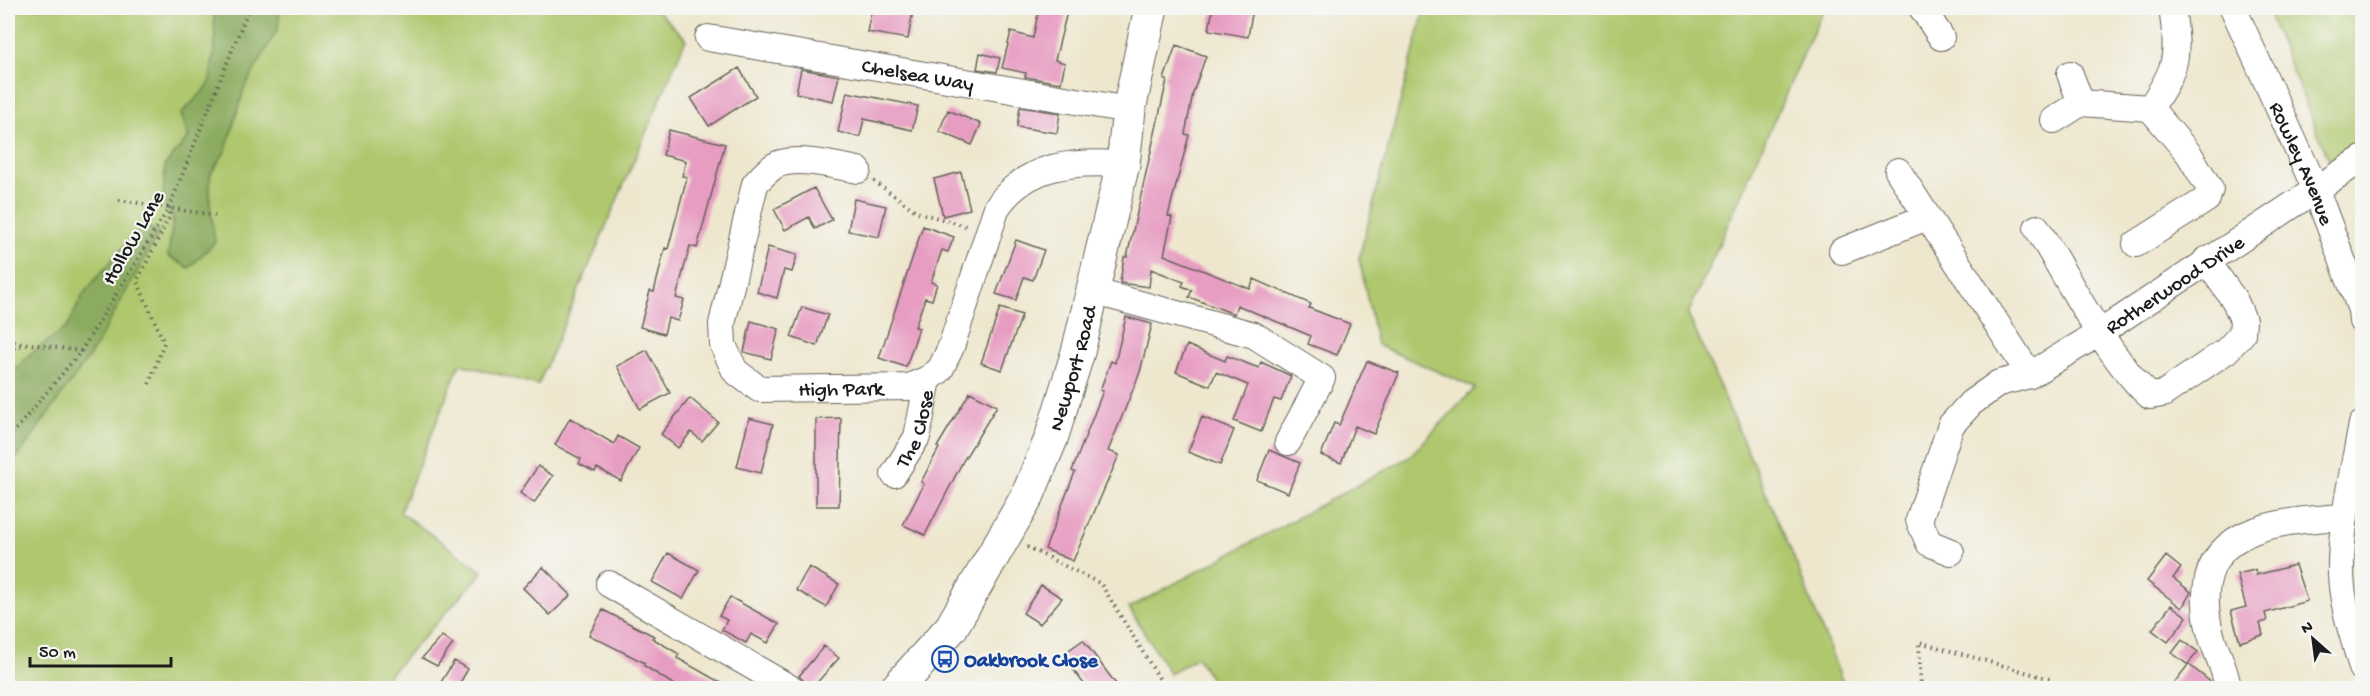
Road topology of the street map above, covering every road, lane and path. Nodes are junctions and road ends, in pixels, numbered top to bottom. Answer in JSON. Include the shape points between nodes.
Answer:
{"nodes":[{"id":1,"x":249,"y":8,"type":"edge"},
{"id":2,"x":1151,"y":8,"type":"edge"},
{"id":3,"x":1922,"y":8,"type":"edge"},
{"id":4,"x":2172,"y":8,"type":"edge"},
{"id":5,"x":2233,"y":8,"type":"edge"},
{"id":6,"x":1941,"y":37,"type":"dead end"},
{"id":7,"x":708,"y":38,"type":"dead end"},
{"id":8,"x":2070,"y":74,"type":"dead end"},
{"id":9,"x":2081,"y":103,"type":"junction"},
{"id":10,"x":2150,"y":108,"type":"junction"},
{"id":11,"x":1129,"y":110,"type":"junction"},
{"id":12,"x":2054,"y":120,"type":"dead end"},
{"id":13,"x":2362,"y":159,"type":"edge"},
{"id":14,"x":1123,"y":164,"type":"junction"},
{"id":15,"x":858,"y":170,"type":"joint"},
{"id":16,"x":1898,"y":171,"type":"dead end"},
{"id":17,"x":2316,"y":190,"type":"junction"},
{"id":18,"x":119,"y":200,"type":"dead end"},
{"id":19,"x":997,"y":207,"type":"junction"},
{"id":20,"x":169,"y":208,"type":"junction"},
{"id":21,"x":219,"y":216,"type":"dead end"},
{"id":22,"x":1927,"y":217,"type":"junction"},
{"id":23,"x":2037,"y":228,"type":"dead end"},
{"id":24,"x":2136,"y":244,"type":"dead end"},
{"id":25,"x":1842,"y":251,"type":"dead end"},
{"id":26,"x":2206,"y":260,"type":"junction"},
{"id":27,"x":1092,"y":291,"type":"junction"},
{"id":28,"x":2362,"y":313,"type":"edge"},
{"id":29,"x":2101,"y":332,"type":"junction"},
{"id":30,"x":8,"y":341,"type":"edge"},
{"id":31,"x":24,"y":345,"type":"junction"},
{"id":32,"x":8,"y":350,"type":"edge"},
{"id":33,"x":81,"y":351,"type":"junction"},
{"id":34,"x":2030,"y":375,"type":"junction"},
{"id":35,"x":928,"y":379,"type":"junction"},
{"id":36,"x":148,"y":384,"type":"dead end"},
{"id":37,"x":2362,"y":424,"type":"edge"},
{"id":38,"x":8,"y":437,"type":"edge"},
{"id":39,"x":1288,"y":442,"type":"dead end"},
{"id":40,"x":894,"y":474,"type":"dead end"},
{"id":41,"x":2345,"y":517,"type":"junction"},
{"id":42,"x":1019,"y":543,"type":"dead end"},
{"id":43,"x":1951,"y":552,"type":"dead end"},
{"id":44,"x":609,"y":584,"type":"dead end"},
{"id":45,"x":2362,"y":668,"type":"edge"},
{"id":46,"x":790,"y":688,"type":"edge"},
{"id":47,"x":897,"y":688,"type":"edge"},
{"id":48,"x":1165,"y":688,"type":"edge"},
{"id":49,"x":1921,"y":688,"type":"edge"},
{"id":50,"x":2050,"y":688,"type":"edge"},
{"id":51,"x":2228,"y":688,"type":"edge"}],
"edges":[{"from":1,"to":20,"type":"path","name":"Hollow Lane"},
{"from":2,"to":11,"type":"highway","name":"Newport Road"},
{"from":3,"to":6,"type":"street"},
{"from":4,"to":10,"type":"street","via":[[2176,61]]},
{"from":5,"to":17,"type":"street","name":"Rowley Avenue"},
{"from":7,"to":11,"type":"street","name":"Chelsea Way"},
{"from":8,"to":9,"type":"street"},
{"from":9,"to":10,"type":"street"},
{"from":9,"to":12,"type":"street"},
{"from":10,"to":24,"type":"street","via":[[2189,154],[2210,189],[2207,199]]},
{"from":11,"to":14,"type":"highway","name":"Newport Road"},
{"from":13,"to":17,"type":"street","name":"Rotherwood Drive"},
{"from":14,"to":19,"type":"street","via":[[1091,162],[1043,170],[1019,182]]},
{"from":14,"to":27,"type":"highway","name":"Newport Road"},
{"from":15,"to":19,"type":"path","via":[[917,212],[973,228]]},
{"from":15,"to":35,"type":"street","name":"High Park","via":[[820,162],[782,163],[755,184],[722,324],[727,357],[735,371],[759,389],[909,387]]},
{"from":16,"to":22,"type":"street"},
{"from":17,"to":26,"type":"street","name":"Rotherwood Drive"},
{"from":17,"to":28,"type":"street","name":"Rowley Avenue"},
{"from":18,"to":20,"type":"path"},
{"from":19,"to":35,"type":"street","via":[[951,347],[940,370]]},
{"from":20,"to":21,"type":"path"},
{"from":20,"to":33,"type":"path","name":"Hollow Lane"},
{"from":20,"to":36,"type":"path","via":[[170,216],[137,281],[164,343]]},
{"from":22,"to":25,"type":"street"},
{"from":22,"to":34,"type":"street"},
{"from":23,"to":29,"type":"street"},
{"from":26,"to":29,"type":"street","name":"Rotherwood Drive"},
{"from":26,"to":29,"type":"street","via":[[2235,301],[2243,320],[2242,334],[2226,351],[2190,376],[2163,394],[2150,396]]},
{"from":27,"to":39,"type":"street","via":[[1254,335],[1323,378]]},
{"from":27,"to":47,"type":"highway","name":"Newport Road","via":[[1058,417],[1027,497],[951,628]]},
{"from":29,"to":34,"type":"street","name":"Rotherwood Drive"},
{"from":30,"to":31,"type":"path"},
{"from":31,"to":32,"type":"path"},
{"from":31,"to":33,"type":"path"},
{"from":33,"to":38,"type":"path","name":"Hollow Lane"},
{"from":34,"to":43,"type":"street","name":"Rotherwood Drive","via":[[1999,383],[1971,403],[1951,425],[1919,520],[1929,543]]},
{"from":35,"to":40,"type":"street","name":"The Close","via":[[917,437]]},
{"from":37,"to":41,"type":"street"},
{"from":41,"to":45,"type":"street","via":[[2341,575]]},
{"from":41,"to":51,"type":"street","via":[[2265,525],[2223,549],[2212,567],[2207,593],[2208,622]]},
{"from":42,"to":48,"type":"path","via":[[1101,584]]},
{"from":44,"to":46,"type":"street"},
{"from":49,"to":50,"type":"path","via":[[1919,642],[2050,680]]}]}
